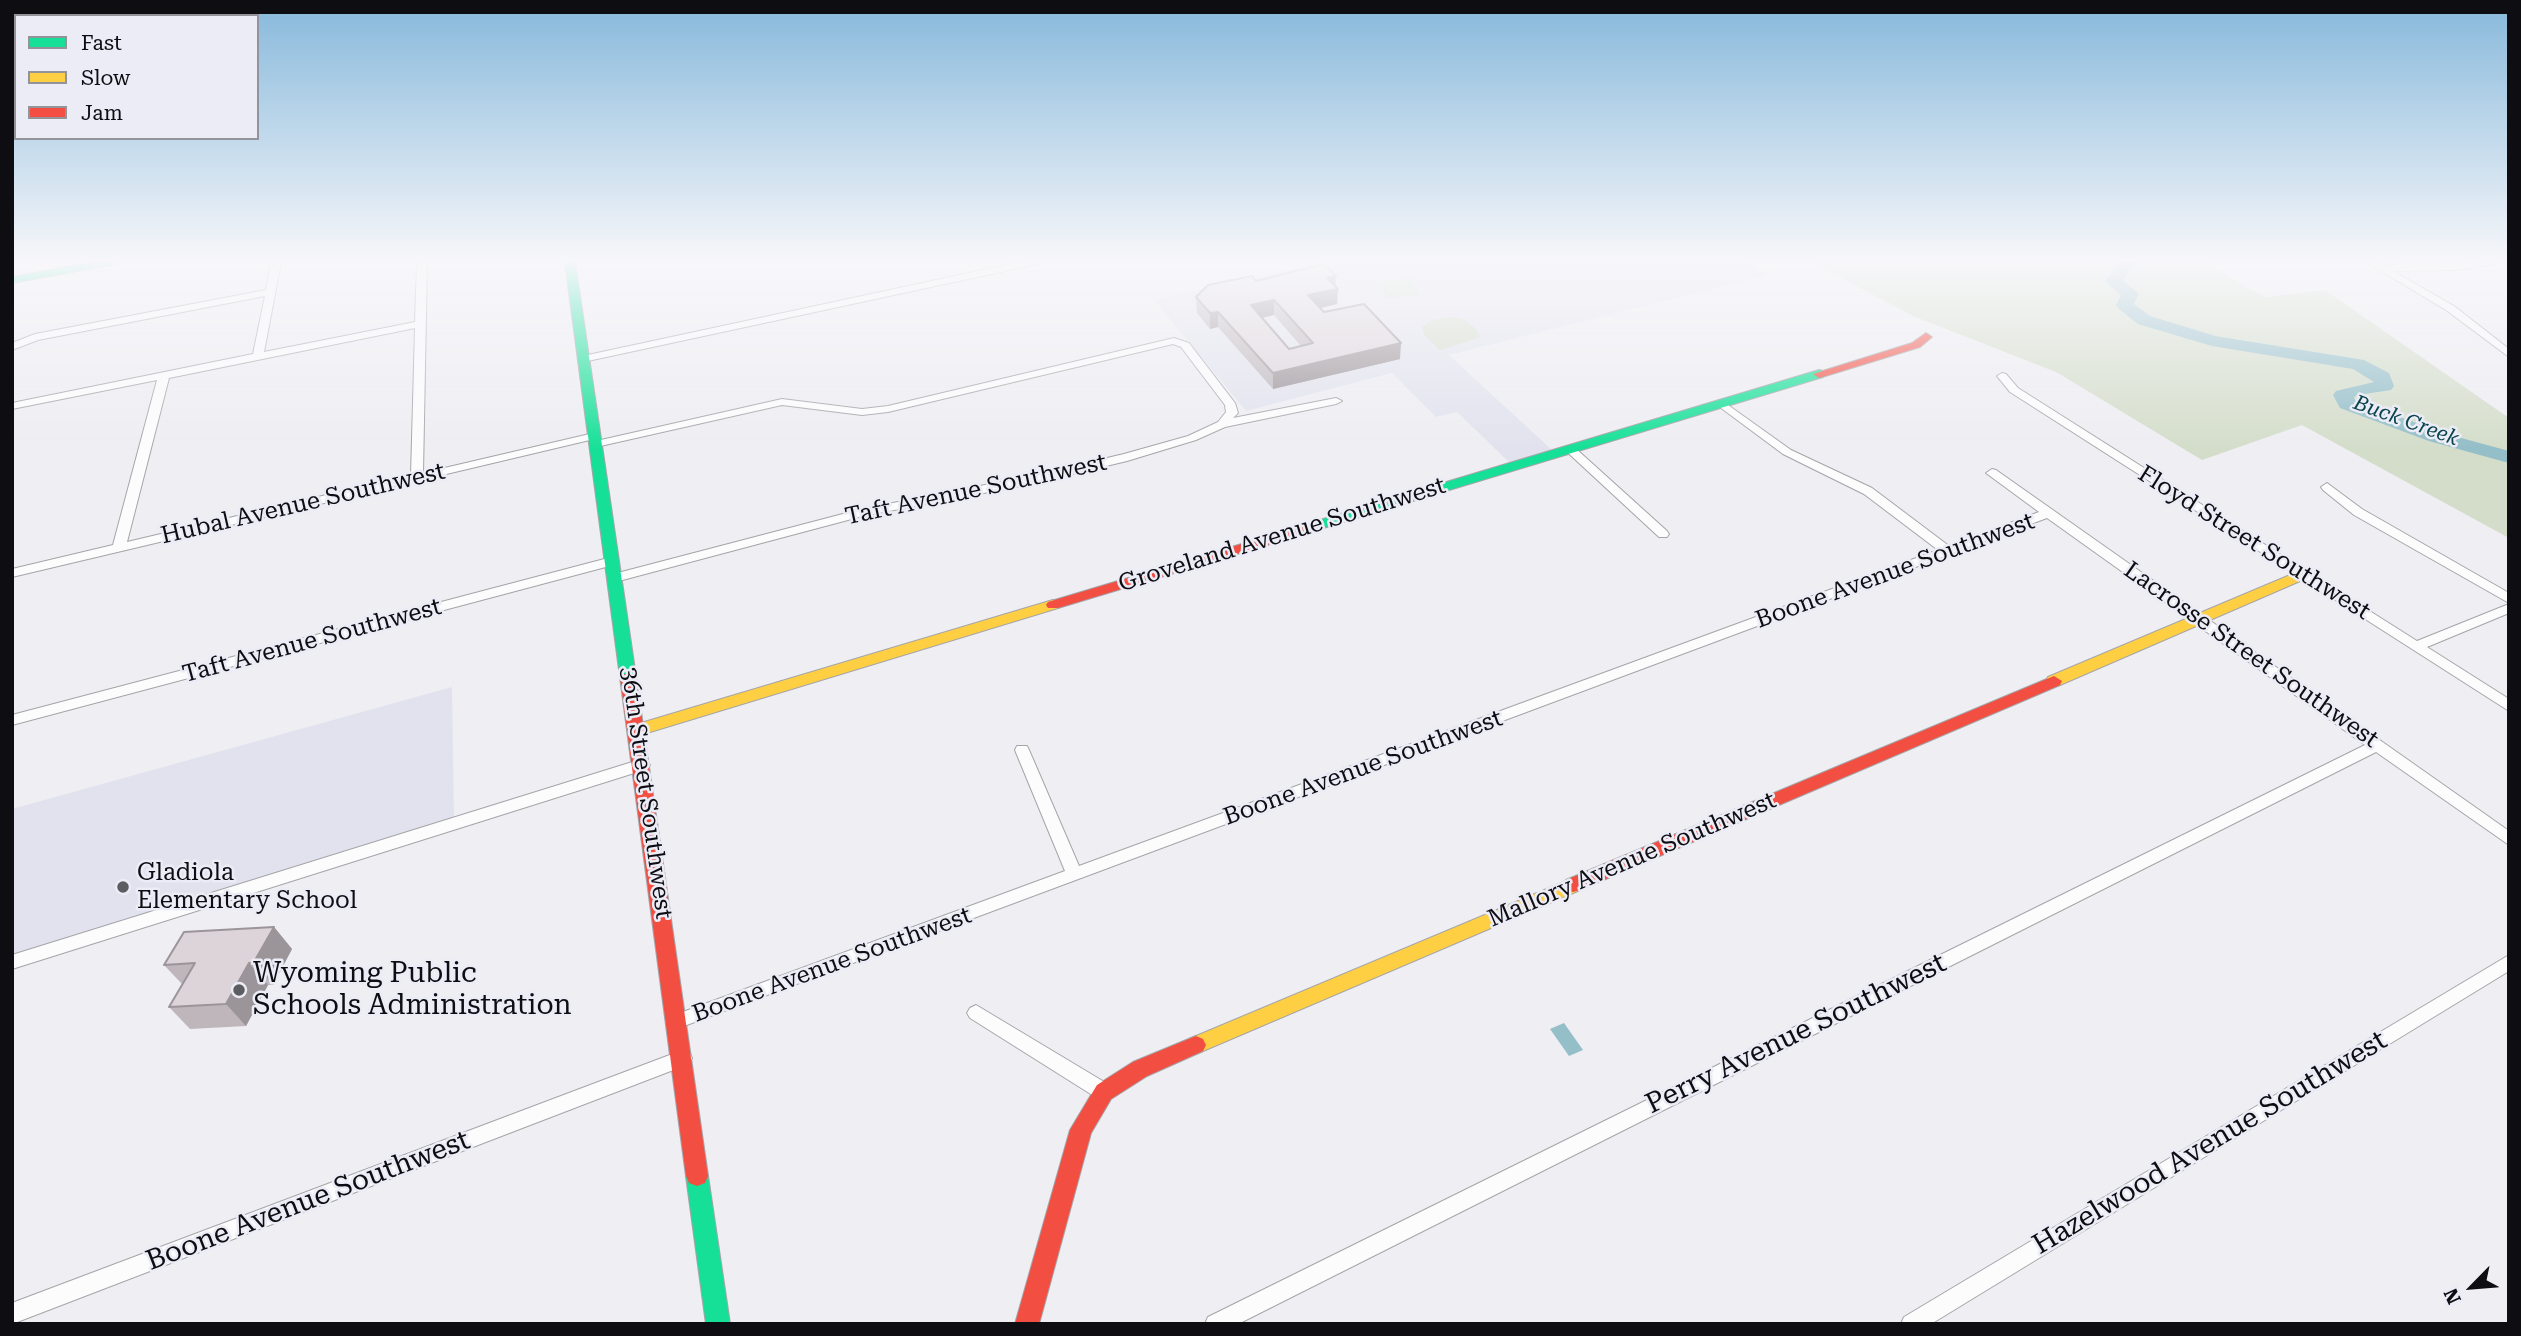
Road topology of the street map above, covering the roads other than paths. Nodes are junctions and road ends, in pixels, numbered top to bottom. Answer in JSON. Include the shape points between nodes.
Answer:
{"nodes":[{"id":1,"x":112,"y":324,"type":"edge"},
{"id":2,"x":265,"y":324,"type":"edge"},
{"id":3,"x":419,"y":324,"type":"edge"},
{"id":4,"x":421,"y":324,"type":"edge"},
{"id":5,"x":578,"y":324,"type":"edge"},
{"id":6,"x":744,"y":324,"type":"edge"},
{"id":7,"x":2471,"y":324,"type":"edge"},
{"id":8,"x":1926,"y":337,"type":"dead end"},
{"id":9,"x":15,"y":344,"type":"edge"},
{"id":10,"x":2509,"y":354,"type":"edge"},
{"id":11,"x":258,"y":357,"type":"junction"},
{"id":12,"x":583,"y":359,"type":"junction"},
{"id":13,"x":164,"y":376,"type":"junction"},
{"id":14,"x":2002,"y":376,"type":"dead end"},
{"id":15,"x":1336,"y":401,"type":"dead end"},
{"id":16,"x":1721,"y":403,"type":"junction"},
{"id":17,"x":12,"y":406,"type":"edge"},
{"id":18,"x":1222,"y":424,"type":"junction"},
{"id":19,"x":595,"y":440,"type":"junction"},
{"id":20,"x":1570,"y":449,"type":"junction"},
{"id":21,"x":1992,"y":473,"type":"dead end"},
{"id":22,"x":417,"y":478,"type":"junction"},
{"id":23,"x":2327,"y":487,"type":"dead end"},
{"id":24,"x":2049,"y":513,"type":"junction"},
{"id":25,"x":1663,"y":534,"type":"dead end"},
{"id":26,"x":119,"y":547,"type":"junction"},
{"id":27,"x":1948,"y":551,"type":"junction"},
{"id":28,"x":612,"y":561,"type":"junction"},
{"id":29,"x":12,"y":573,"type":"edge"},
{"id":30,"x":2302,"y":575,"type":"junction"},
{"id":31,"x":615,"y":578,"type":"junction"},
{"id":32,"x":2509,"y":599,"type":"edge"},
{"id":33,"x":2509,"y":608,"type":"edge"},
{"id":34,"x":2200,"y":618,"type":"junction"},
{"id":35,"x":2416,"y":646,"type":"junction"},
{"id":36,"x":2509,"y":706,"type":"edge"},
{"id":37,"x":12,"y":720,"type":"edge"},
{"id":38,"x":637,"y":730,"type":"junction"},
{"id":39,"x":2378,"y":745,"type":"junction"},
{"id":40,"x":1022,"y":750,"type":"dead end"},
{"id":41,"x":642,"y":765,"type":"junction"},
{"id":42,"x":2509,"y":839,"type":"edge"},
{"id":43,"x":1075,"y":875,"type":"junction"},
{"id":44,"x":12,"y":962,"type":"edge"},
{"id":45,"x":2509,"y":962,"type":"edge"},
{"id":46,"x":976,"y":1013,"type":"dead end"},
{"id":47,"x":678,"y":1021,"type":"junction"},
{"id":48,"x":683,"y":1058,"type":"junction"},
{"id":49,"x":1104,"y":1092,"type":"junction"},
{"id":50,"x":12,"y":1314,"type":"edge"},
{"id":51,"x":718,"y":1324,"type":"edge"},
{"id":52,"x":1027,"y":1324,"type":"edge"},
{"id":53,"x":1214,"y":1324,"type":"edge"},
{"id":54,"x":1912,"y":1324,"type":"edge"}],
"edges":[{"from":1,"to":9,"type":"street"},
{"from":2,"to":11,"type":"street"},
{"from":3,"to":11,"type":"street"},
{"from":4,"to":22,"type":"street"},
{"from":5,"to":12,"type":"street","name":"36th Street Southwest"},
{"from":6,"to":12,"type":"street"},
{"from":7,"to":10,"type":"street"},
{"from":8,"to":16,"type":"street","name":"Groveland Avenue Southwest","via":[[1916,345]]},
{"from":11,"to":13,"type":"street"},
{"from":12,"to":19,"type":"street","name":"36th Street Southwest"},
{"from":13,"to":17,"type":"street"},
{"from":13,"to":26,"type":"street"},
{"from":14,"to":30,"type":"street","name":"Floyd Street Southwest","via":[[2014,390]]},
{"from":15,"to":18,"type":"street","name":"Taft Avenue Southwest"},
{"from":16,"to":20,"type":"street","name":"Groveland Avenue Southwest"},
{"from":16,"to":27,"type":"street","via":[[1787,452],[1868,491]]},
{"from":18,"to":19,"type":"street","name":"Hubal Avenue Southwest","via":[[1232,413],[1231,405],[1179,342],[888,409],[862,412],[782,402]]},
{"from":18,"to":31,"type":"street","name":"Taft Avenue Southwest","via":[[1192,438],[1114,460],[869,511]]},
{"from":19,"to":22,"type":"street","name":"Hubal Avenue Southwest"},
{"from":19,"to":28,"type":"street","name":"36th Street Southwest"},
{"from":20,"to":25,"type":"street"},
{"from":20,"to":38,"type":"street","name":"Groveland Avenue Southwest"},
{"from":21,"to":24,"type":"street","name":"Lacrosse Street Southwest"},
{"from":22,"to":26,"type":"street","name":"Hubal Avenue Southwest"},
{"from":23,"to":32,"type":"street","via":[[2358,512]]},
{"from":24,"to":27,"type":"street","name":"Boone Avenue Southwest"},
{"from":24,"to":34,"type":"street","name":"Lacrosse Street Southwest"},
{"from":26,"to":29,"type":"street","name":"Hubal Avenue Southwest"},
{"from":27,"to":43,"type":"street","name":"Boone Avenue Southwest"},
{"from":28,"to":31,"type":"street","name":"36th Street Southwest"},
{"from":28,"to":37,"type":"street","name":"Taft Avenue Southwest"},
{"from":30,"to":34,"type":"street","name":"Mallory Avenue Southwest"},
{"from":30,"to":35,"type":"street","name":"Floyd Street Southwest"},
{"from":31,"to":38,"type":"street","name":"36th Street Southwest"},
{"from":33,"to":35,"type":"street"},
{"from":34,"to":39,"type":"street","name":"Lacrosse Street Southwest"},
{"from":34,"to":49,"type":"street","name":"Mallory Avenue Southwest","via":[[1140,1069]]},
{"from":35,"to":36,"type":"street","name":"Floyd Street Southwest"},
{"from":38,"to":41,"type":"street","name":"36th Street Southwest"},
{"from":39,"to":42,"type":"street","name":"Lacrosse Street Southwest"},
{"from":39,"to":53,"type":"street","name":"Perry Avenue Southwest"},
{"from":40,"to":43,"type":"street"},
{"from":41,"to":44,"type":"street"},
{"from":41,"to":47,"type":"street","name":"36th Street Southwest"},
{"from":43,"to":47,"type":"street","name":"Boone Avenue Southwest"},
{"from":45,"to":54,"type":"street","name":"Hazelwood Avenue Southwest"},
{"from":46,"to":49,"type":"street"},
{"from":47,"to":48,"type":"street","name":"36th Street Southwest"},
{"from":48,"to":50,"type":"street","name":"Boone Avenue Southwest"},
{"from":48,"to":51,"type":"street","name":"36th Street Southwest"},
{"from":49,"to":52,"type":"street","via":[[1081,1130]]}]}
